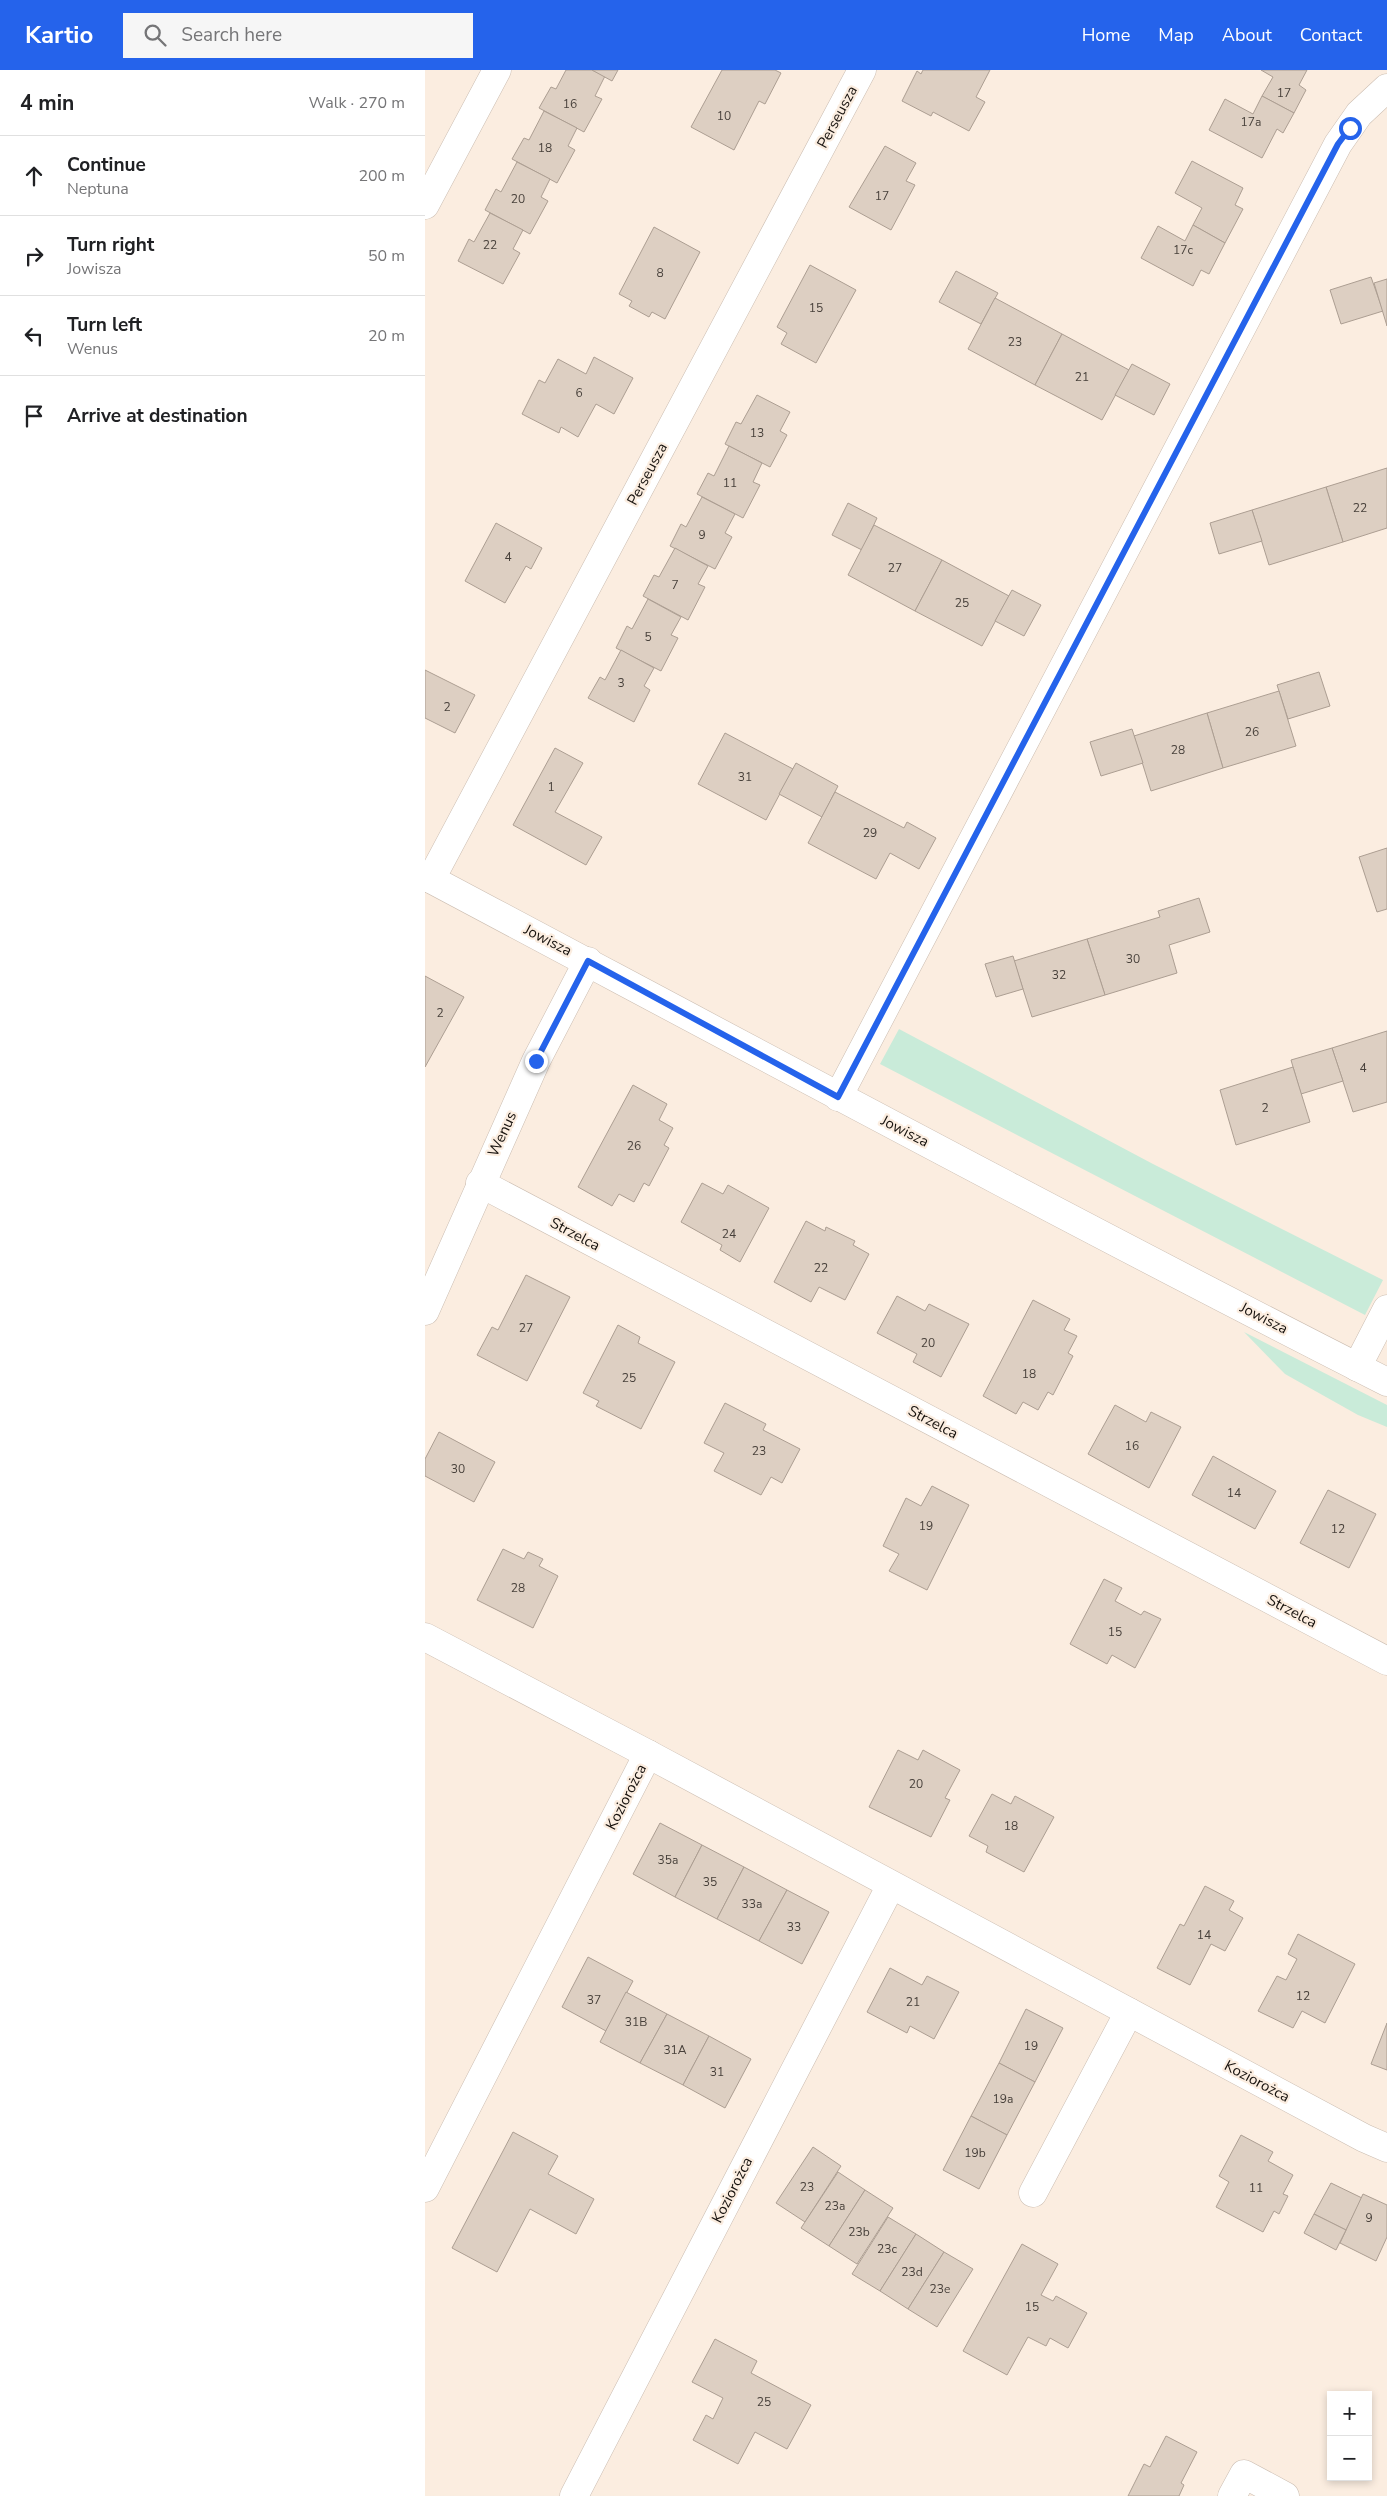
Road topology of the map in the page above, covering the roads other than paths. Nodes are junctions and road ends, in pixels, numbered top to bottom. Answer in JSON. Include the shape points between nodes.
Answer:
{"nodes":[{"id":1,"x":497,"y":70,"type":"edge"},
{"id":2,"x":862,"y":70,"type":"edge"},
{"id":3,"x":1387,"y":88,"type":"edge"},
{"id":4,"x":425,"y":205,"type":"edge"},
{"id":5,"x":428,"y":877,"type":"edge"},
{"id":6,"x":588,"y":961,"type":"junction"},
{"id":7,"x":838,"y":1097,"type":"junction"},
{"id":8,"x":480,"y":1184,"type":"junction"},
{"id":9,"x":1387,"y":1309,"type":"edge"},
{"id":10,"x":425,"y":1311,"type":"edge"},
{"id":11,"x":1357,"y":1367,"type":"junction"},
{"id":12,"x":1387,"y":1382,"type":"edge"},
{"id":13,"x":425,"y":1637,"type":"edge"},
{"id":14,"x":1387,"y":1661,"type":"edge"},
{"id":15,"x":648,"y":1754,"type":"junction"},
{"id":16,"x":891,"y":1884,"type":"junction"},
{"id":17,"x":1129,"y":2012,"type":"junction"},
{"id":18,"x":1387,"y":2148,"type":"edge"},
{"id":19,"x":425,"y":2188,"type":"edge"},
{"id":20,"x":1033,"y":2193,"type":"dead end"},
{"id":21,"x":574,"y":2496,"type":"edge"},
{"id":22,"x":1232,"y":2496,"type":"edge"},
{"id":23,"x":1285,"y":2496,"type":"edge"}],
"edges":[{"from":1,"to":4,"type":"street"},
{"from":2,"to":5,"type":"street","name":"Perseusza"},
{"from":3,"to":7,"type":"street","via":[[1359,114],[1338,144]]},
{"from":5,"to":6,"type":"street","name":"Jowisza"},
{"from":6,"to":7,"type":"street","name":"Jowisza"},
{"from":6,"to":8,"type":"street","name":"Wenus","via":[[536,1061]]},
{"from":7,"to":11,"type":"street","name":"Jowisza"},
{"from":8,"to":10,"type":"street","name":"Wenus"},
{"from":8,"to":14,"type":"street","name":"Strzelca"},
{"from":9,"to":11,"type":"street"},
{"from":11,"to":12,"type":"street","name":"Jowisza"},
{"from":13,"to":15,"type":"street","name":"Koziorożca"},
{"from":15,"to":16,"type":"street","name":"Koziorożca"},
{"from":15,"to":19,"type":"street","name":"Koziorożca"},
{"from":16,"to":17,"type":"street","name":"Koziorożca"},
{"from":16,"to":21,"type":"street","name":"Koziorożca"},
{"from":17,"to":18,"type":"street","name":"Koziorożca"},
{"from":17,"to":20,"type":"street"},
{"from":22,"to":23,"type":"street","via":[[1244,2474]]}]}
